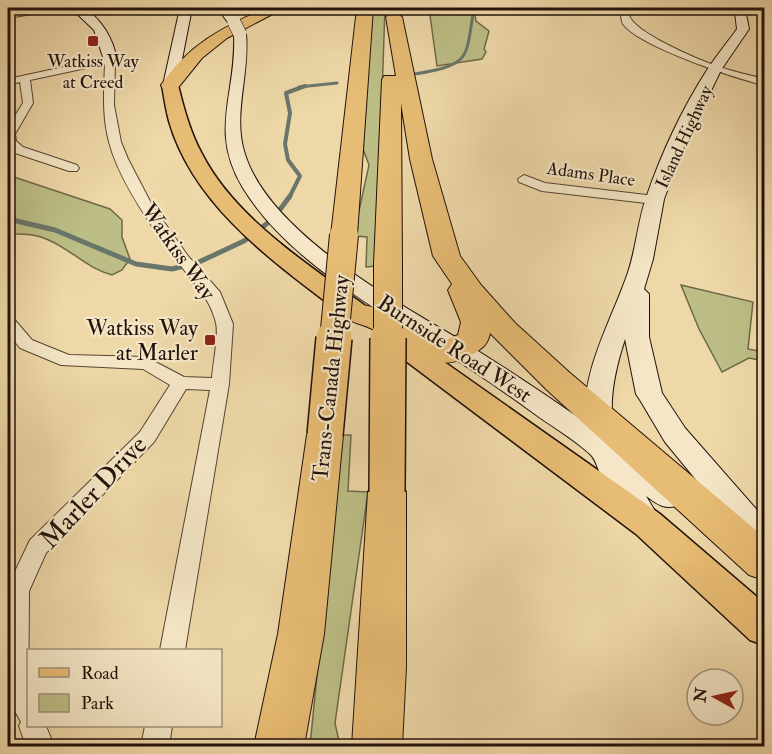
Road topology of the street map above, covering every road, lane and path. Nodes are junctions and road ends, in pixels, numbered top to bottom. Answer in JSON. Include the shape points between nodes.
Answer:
{"nodes":[{"id":1,"x":64,"y":8,"type":"edge"},
{"id":2,"x":76,"y":8,"type":"edge"},
{"id":3,"x":186,"y":8,"type":"edge"},
{"id":4,"x":223,"y":8,"type":"edge"},
{"id":5,"x":276,"y":8,"type":"edge"},
{"id":6,"x":365,"y":8,"type":"edge"},
{"id":7,"x":629,"y":8,"type":"edge"},
{"id":8,"x":736,"y":8,"type":"edge"},
{"id":9,"x":394,"y":12,"type":"edge"},
{"id":10,"x":8,"y":16,"type":"edge"},
{"id":11,"x":110,"y":60,"type":"junction"},
{"id":12,"x":715,"y":69,"type":"junction"},
{"id":13,"x":25,"y":78,"type":"junction"},
{"id":14,"x":8,"y":82,"type":"edge"},
{"id":15,"x":765,"y":82,"type":"edge"},
{"id":16,"x":170,"y":85,"type":"junction"},
{"id":17,"x":73,"y":168,"type":"dead end"},
{"id":18,"x":524,"y":179,"type":"dead end"},
{"id":19,"x":655,"y":200,"type":"junction"},
{"id":20,"x":447,"y":256,"type":"junction"},
{"id":21,"x":638,"y":275,"type":"junction"},
{"id":22,"x":357,"y":313,"type":"junction"},
{"id":23,"x":8,"y":323,"type":"edge"},
{"id":24,"x":458,"y":349,"type":"junction"},
{"id":25,"x":182,"y":382,"type":"junction"},
{"id":26,"x":220,"y":384,"type":"junction"},
{"id":27,"x":600,"y":431,"type":"junction"},
{"id":28,"x":648,"y":524,"type":"junction"},
{"id":29,"x":765,"y":540,"type":"edge"},
{"id":30,"x":765,"y":562,"type":"edge"},
{"id":31,"x":765,"y":570,"type":"edge"},
{"id":32,"x":765,"y":627,"type":"edge"},
{"id":33,"x":173,"y":649,"type":"edge"},
{"id":34,"x":27,"y":708,"type":"edge"},
{"id":35,"x":33,"y":727,"type":"edge"},
{"id":36,"x":159,"y":727,"type":"edge"},
{"id":37,"x":40,"y":747,"type":"edge"},
{"id":38,"x":155,"y":747,"type":"edge"},
{"id":39,"x":279,"y":747,"type":"edge"},
{"id":40,"x":377,"y":747,"type":"edge"}],
"edges":[{"from":1,"to":10,"type":"street"},
{"from":2,"to":11,"type":"street","name":"Watkiss Way","via":[[102,32]]},
{"from":3,"to":16,"type":"street","name":"Burnside Road West"},
{"from":4,"to":24,"type":"street","name":"Burnside Road West","via":[[237,28],[242,66],[231,118],[236,154],[261,201],[299,242]]},
{"from":5,"to":16,"type":"highway","via":[[221,35],[196,54]]},
{"from":6,"to":39,"type":"highway","name":"Trans-Canada Highway","bridge":true,"via":[[325,435],[301,634]]},
{"from":7,"to":12,"type":"street","via":[[625,15],[627,23],[645,36]]},
{"from":8,"to":12,"type":"street","name":"Island Highway","via":[[741,12],[743,29]]},
{"from":9,"to":20,"type":"highway","via":[[421,159]]},
{"from":9,"to":40,"type":"highway","bridge":true,"via":[[387,492]]},
{"from":11,"to":13,"type":"street"},
{"from":11,"to":26,"type":"street","name":"Watkiss Way","via":[[109,105],[114,142],[145,205],[183,259],[212,291],[225,324]]},
{"from":12,"to":15,"type":"street"},
{"from":12,"to":19,"type":"street","name":"Island Highway","via":[[675,147]]},
{"from":13,"to":14,"type":"street"},
{"from":13,"to":17,"type":"street","via":[[28,103],[9,134],[10,142],[19,150]]},
{"from":16,"to":22,"type":"main road","name":"Burnside Road West","via":[[173,108],[190,148],[215,190],[270,247]]},
{"from":18,"to":19,"type":"street","name":"Adams Place","via":[[542,187]]},
{"from":19,"to":21,"type":"street","name":"Island Highway"},
{"from":20,"to":24,"type":"highway","via":[[477,322],[473,340]]},
{"from":20,"to":27,"type":"highway","via":[[504,330],[558,381]]},
{"from":21,"to":27,"type":"street","name":"Island Highway","via":[[600,386]]},
{"from":21,"to":29,"type":"street","name":"Island Highway","via":[[638,338],[649,394],[675,435]]},
{"from":22,"to":24,"type":"highway","via":[[439,353]]},
{"from":22,"to":28,"type":"main road","name":"Burnside Road West"},
{"from":23,"to":25,"type":"street","via":[[26,344],[67,361],[146,363]]},
{"from":24,"to":27,"type":"street","name":"Burnside Road West"},
{"from":25,"to":26,"type":"street"},
{"from":25,"to":34,"type":"street","name":"Marler Drive","via":[[147,437],[38,547],[17,591],[17,677]]},
{"from":26,"to":33,"type":"street","name":"Watkiss Way"},
{"from":27,"to":28,"type":"street","via":[[620,482]]},
{"from":27,"to":30,"type":"highway"},
{"from":27,"to":31,"type":"street","name":"Burnside Road West"},
{"from":28,"to":32,"type":"main road"},
{"from":35,"to":37,"type":"street"},
{"from":36,"to":38,"type":"street"}]}
